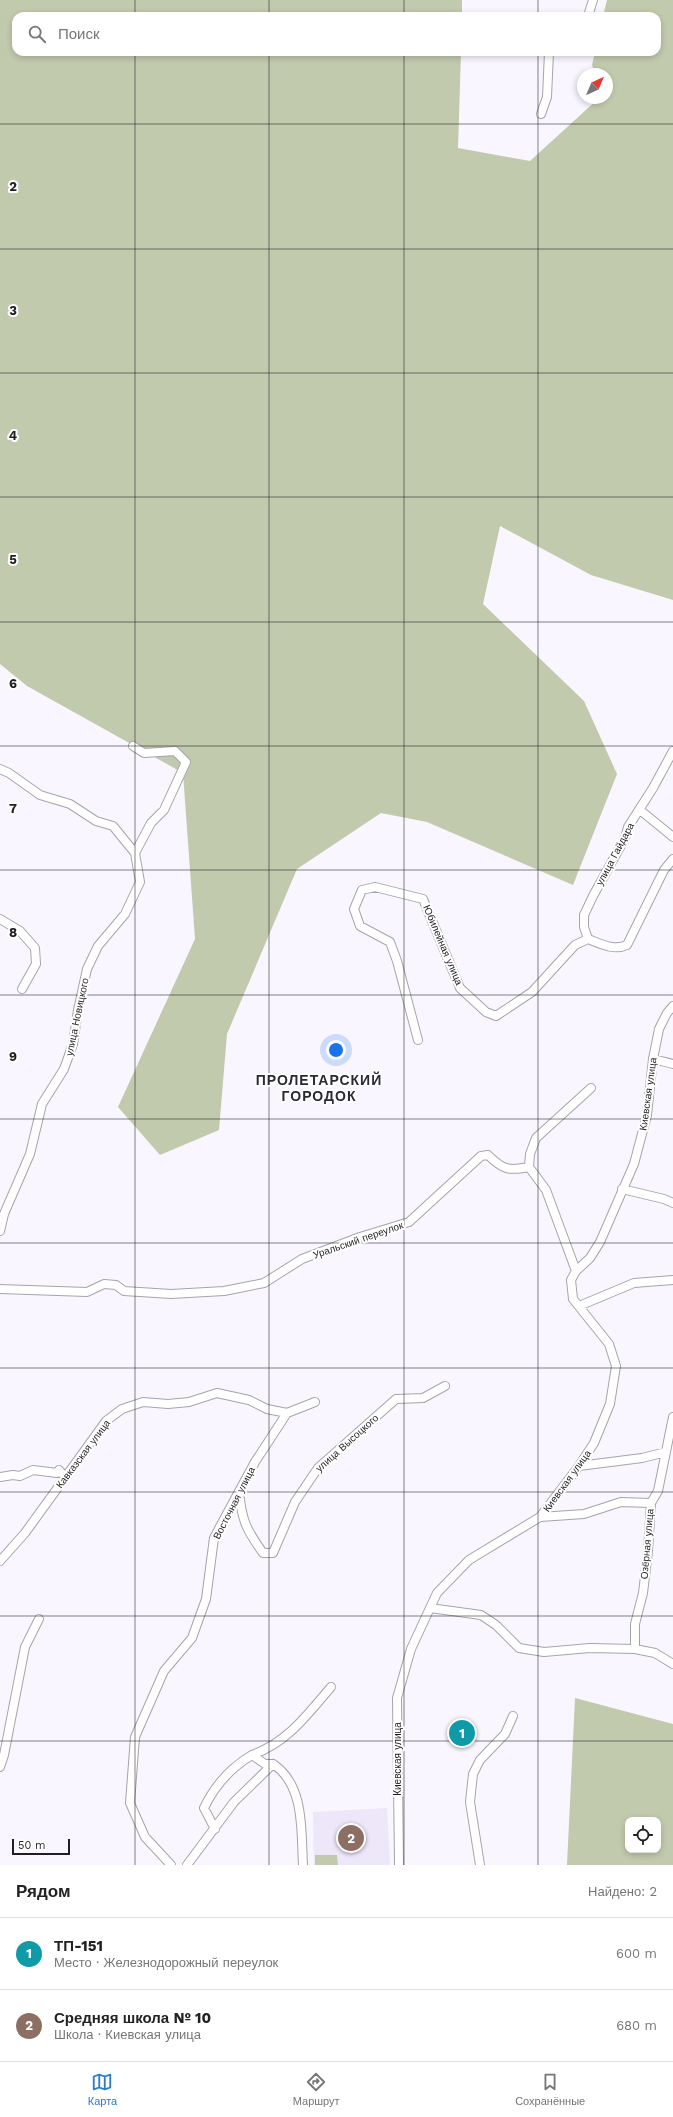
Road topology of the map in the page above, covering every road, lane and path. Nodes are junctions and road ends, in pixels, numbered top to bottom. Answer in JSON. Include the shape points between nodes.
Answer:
{"nodes":[{"id":1,"x":593,"y":0,"type":"edge"},
{"id":2,"x":589,"y":12,"type":"edge"},
{"id":3,"x":549,"y":56,"type":"edge"},
{"id":4,"x":540,"y":114,"type":"dead end"},
{"id":5,"x":132,"y":746,"type":"dead end"},
{"id":6,"x":673,"y":751,"type":"edge"},
{"id":7,"x":0,"y":768,"type":"edge"},
{"id":8,"x":640,"y":810,"type":"junction"},
{"id":9,"x":673,"y":837,"type":"edge"},
{"id":10,"x":134,"y":853,"type":"junction"},
{"id":11,"x":673,"y":860,"type":"edge"},
{"id":12,"x":0,"y":918,"type":"edge"},
{"id":13,"x":588,"y":939,"type":"junction"},
{"id":14,"x":22,"y":989,"type":"dead end"},
{"id":15,"x":673,"y":1006,"type":"edge"},
{"id":16,"x":418,"y":1040,"type":"dead end"},
{"id":17,"x":653,"y":1059,"type":"junction"},
{"id":18,"x":673,"y":1064,"type":"edge"},
{"id":19,"x":590,"y":1088,"type":"dead end"},
{"id":20,"x":529,"y":1167,"type":"junction"},
{"id":21,"x":622,"y":1189,"type":"junction"},
{"id":22,"x":673,"y":1203,"type":"edge"},
{"id":23,"x":0,"y":1231,"type":"edge"},
{"id":24,"x":576,"y":1271,"type":"junction"},
{"id":25,"x":673,"y":1280,"type":"edge"},
{"id":26,"x":0,"y":1289,"type":"edge"},
{"id":27,"x":579,"y":1306,"type":"junction"},
{"id":28,"x":445,"y":1386,"type":"dead end"},
{"id":29,"x":315,"y":1402,"type":"dead end"},
{"id":30,"x":287,"y":1412,"type":"junction"},
{"id":31,"x":673,"y":1417,"type":"edge"},
{"id":32,"x":666,"y":1452,"type":"junction"},
{"id":33,"x":579,"y":1466,"type":"junction"},
{"id":34,"x":0,"y":1477,"type":"edge"},
{"id":35,"x":66,"y":1477,"type":"junction"},
{"id":36,"x":239,"y":1491,"type":"junction"},
{"id":37,"x":651,"y":1503,"type":"junction"},
{"id":38,"x":540,"y":1517,"type":"junction"},
{"id":39,"x":0,"y":1561,"type":"edge"},
{"id":40,"x":430,"y":1608,"type":"junction"},
{"id":41,"x":39,"y":1619,"type":"dead end"},
{"id":42,"x":635,"y":1649,"type":"junction"},
{"id":43,"x":673,"y":1664,"type":"edge"},
{"id":44,"x":331,"y":1687,"type":"dead end"},
{"id":45,"x":513,"y":1716,"type":"dead end"},
{"id":46,"x":252,"y":1755,"type":"junction"},
{"id":47,"x":273,"y":1764,"type":"junction"},
{"id":48,"x":0,"y":1767,"type":"edge"},
{"id":49,"x":215,"y":1829,"type":"junction"},
{"id":50,"x":171,"y":1865,"type":"edge"},
{"id":51,"x":187,"y":1865,"type":"edge"},
{"id":52,"x":303,"y":1865,"type":"edge"},
{"id":53,"x":399,"y":1865,"type":"edge"},
{"id":54,"x":480,"y":1865,"type":"edge"}],
"edges":[{"from":1,"to":2,"type":"street"},
{"from":3,"to":4,"type":"street","via":[[547,97]]},
{"from":5,"to":10,"type":"street","via":[[144,753],[175,751],[186,762],[164,810],[151,823]]},
{"from":6,"to":8,"type":"street","name":"улица Гайдара"},
{"from":7,"to":10,"type":"street","name":"улица Новицкого","via":[[40,795],[70,804],[96,821],[113,826]]},
{"from":8,"to":9,"type":"street"},
{"from":8,"to":13,"type":"street","name":"улица Гайдара","via":[[628,827],[584,915]]},
{"from":10,"to":23,"type":"street","name":"улица Новицкого","via":[[140,882],[125,914],[98,946],[87,969],[73,1044],[64,1069],[42,1104],[30,1154],[4,1214]]},
{"from":11,"to":13,"type":"street","via":[[664,870],[627,945],[620,948],[607,946]]},
{"from":12,"to":14,"type":"street","via":[[20,931],[35,948],[36,964]]},
{"from":13,"to":16,"type":"street","name":"Юбилейная улица","via":[[575,945],[532,992],[496,1016],[486,1012],[460,988],[423,899],[375,887],[362,890],[354,909],[360,926],[390,942]]},
{"from":15,"to":17,"type":"street","name":"Киевская улица","via":[[659,1029]]},
{"from":17,"to":18,"type":"street"},
{"from":17,"to":21,"type":"street","name":"Киевская улица","via":[[646,1122],[639,1150]]},
{"from":19,"to":20,"type":"street","via":[[536,1138],[530,1154]]},
{"from":20,"to":24,"type":"street","via":[[546,1190]]},
{"from":20,"to":26,"type":"street","name":"Уральский переулок","via":[[513,1170],[498,1166],[488,1155],[481,1156],[409,1222],[302,1259],[264,1283],[224,1291],[172,1294],[124,1291],[116,1285],[104,1284],[87,1292]]},
{"from":21,"to":22,"type":"street"},
{"from":21,"to":24,"type":"street","name":"Киевская улица","via":[[600,1242],[590,1258]]},
{"from":24,"to":27,"type":"street","name":"Киевская улица","via":[[571,1280],[573,1299]]},
{"from":25,"to":27,"type":"street","via":[[634,1283]]},
{"from":27,"to":33,"type":"street","name":"Киевская улица","via":[[609,1344],[616,1366],[610,1404],[594,1443]]},
{"from":28,"to":36,"type":"street","name":"улица Высоцкого","via":[[423,1398],[396,1399],[318,1468],[295,1502],[273,1553],[263,1553],[250,1535],[241,1515]]},
{"from":29,"to":30,"type":"street"},
{"from":30,"to":35,"type":"street","name":"Кавказская улица","via":[[267,1409],[249,1400],[217,1393],[189,1402],[144,1402],[122,1409],[106,1421]]},
{"from":30,"to":36,"type":"street","name":"Восточная улица"},
{"from":31,"to":32,"type":"street","name":"Озёрная улица"},
{"from":32,"to":33,"type":"street","via":[[642,1458]]},
{"from":32,"to":37,"type":"street","name":"Озёрная улица","via":[[658,1490]]},
{"from":33,"to":38,"type":"street","name":"Киевская улица"},
{"from":34,"to":35,"type":"street","via":[[20,1476],[33,1470],[57,1473],[59,1470]]},
{"from":35,"to":39,"type":"street","name":"Кавказская улица","via":[[25,1533]]},
{"from":36,"to":50,"type":"street","name":"Восточная улица","via":[[214,1538],[206,1600],[192,1638],[164,1671],[135,1737],[130,1802],[145,1837]]},
{"from":37,"to":38,"type":"street","via":[[621,1502],[584,1514]]},
{"from":37,"to":42,"type":"street","name":"Озёрная улица","via":[[643,1593],[635,1624]]},
{"from":38,"to":40,"type":"street","name":"Киевская улица","via":[[469,1560],[438,1593]]},
{"from":40,"to":42,"type":"street","via":[[480,1615],[496,1625],[518,1648],[544,1652],[590,1648]]},
{"from":40,"to":53,"type":"street","name":"Киевская улица","via":[[411,1649],[397,1698]]},
{"from":41,"to":48,"type":"street","via":[[26,1647]]},
{"from":42,"to":43,"type":"street","via":[[655,1653]]},
{"from":44,"to":46,"type":"street","via":[[297,1728],[268,1749]]},
{"from":45,"to":54,"type":"street","via":[[505,1734],[480,1760],[474,1774],[470,1802]]},
{"from":46,"to":47,"type":"street","via":[[265,1764]]},
{"from":46,"to":49,"type":"street","via":[[236,1764],[218,1785],[204,1808]]},
{"from":47,"to":49,"type":"street","via":[[234,1802]]},
{"from":47,"to":52,"type":"street","via":[[289,1780],[300,1810]]},
{"from":49,"to":51,"type":"street"}]}
